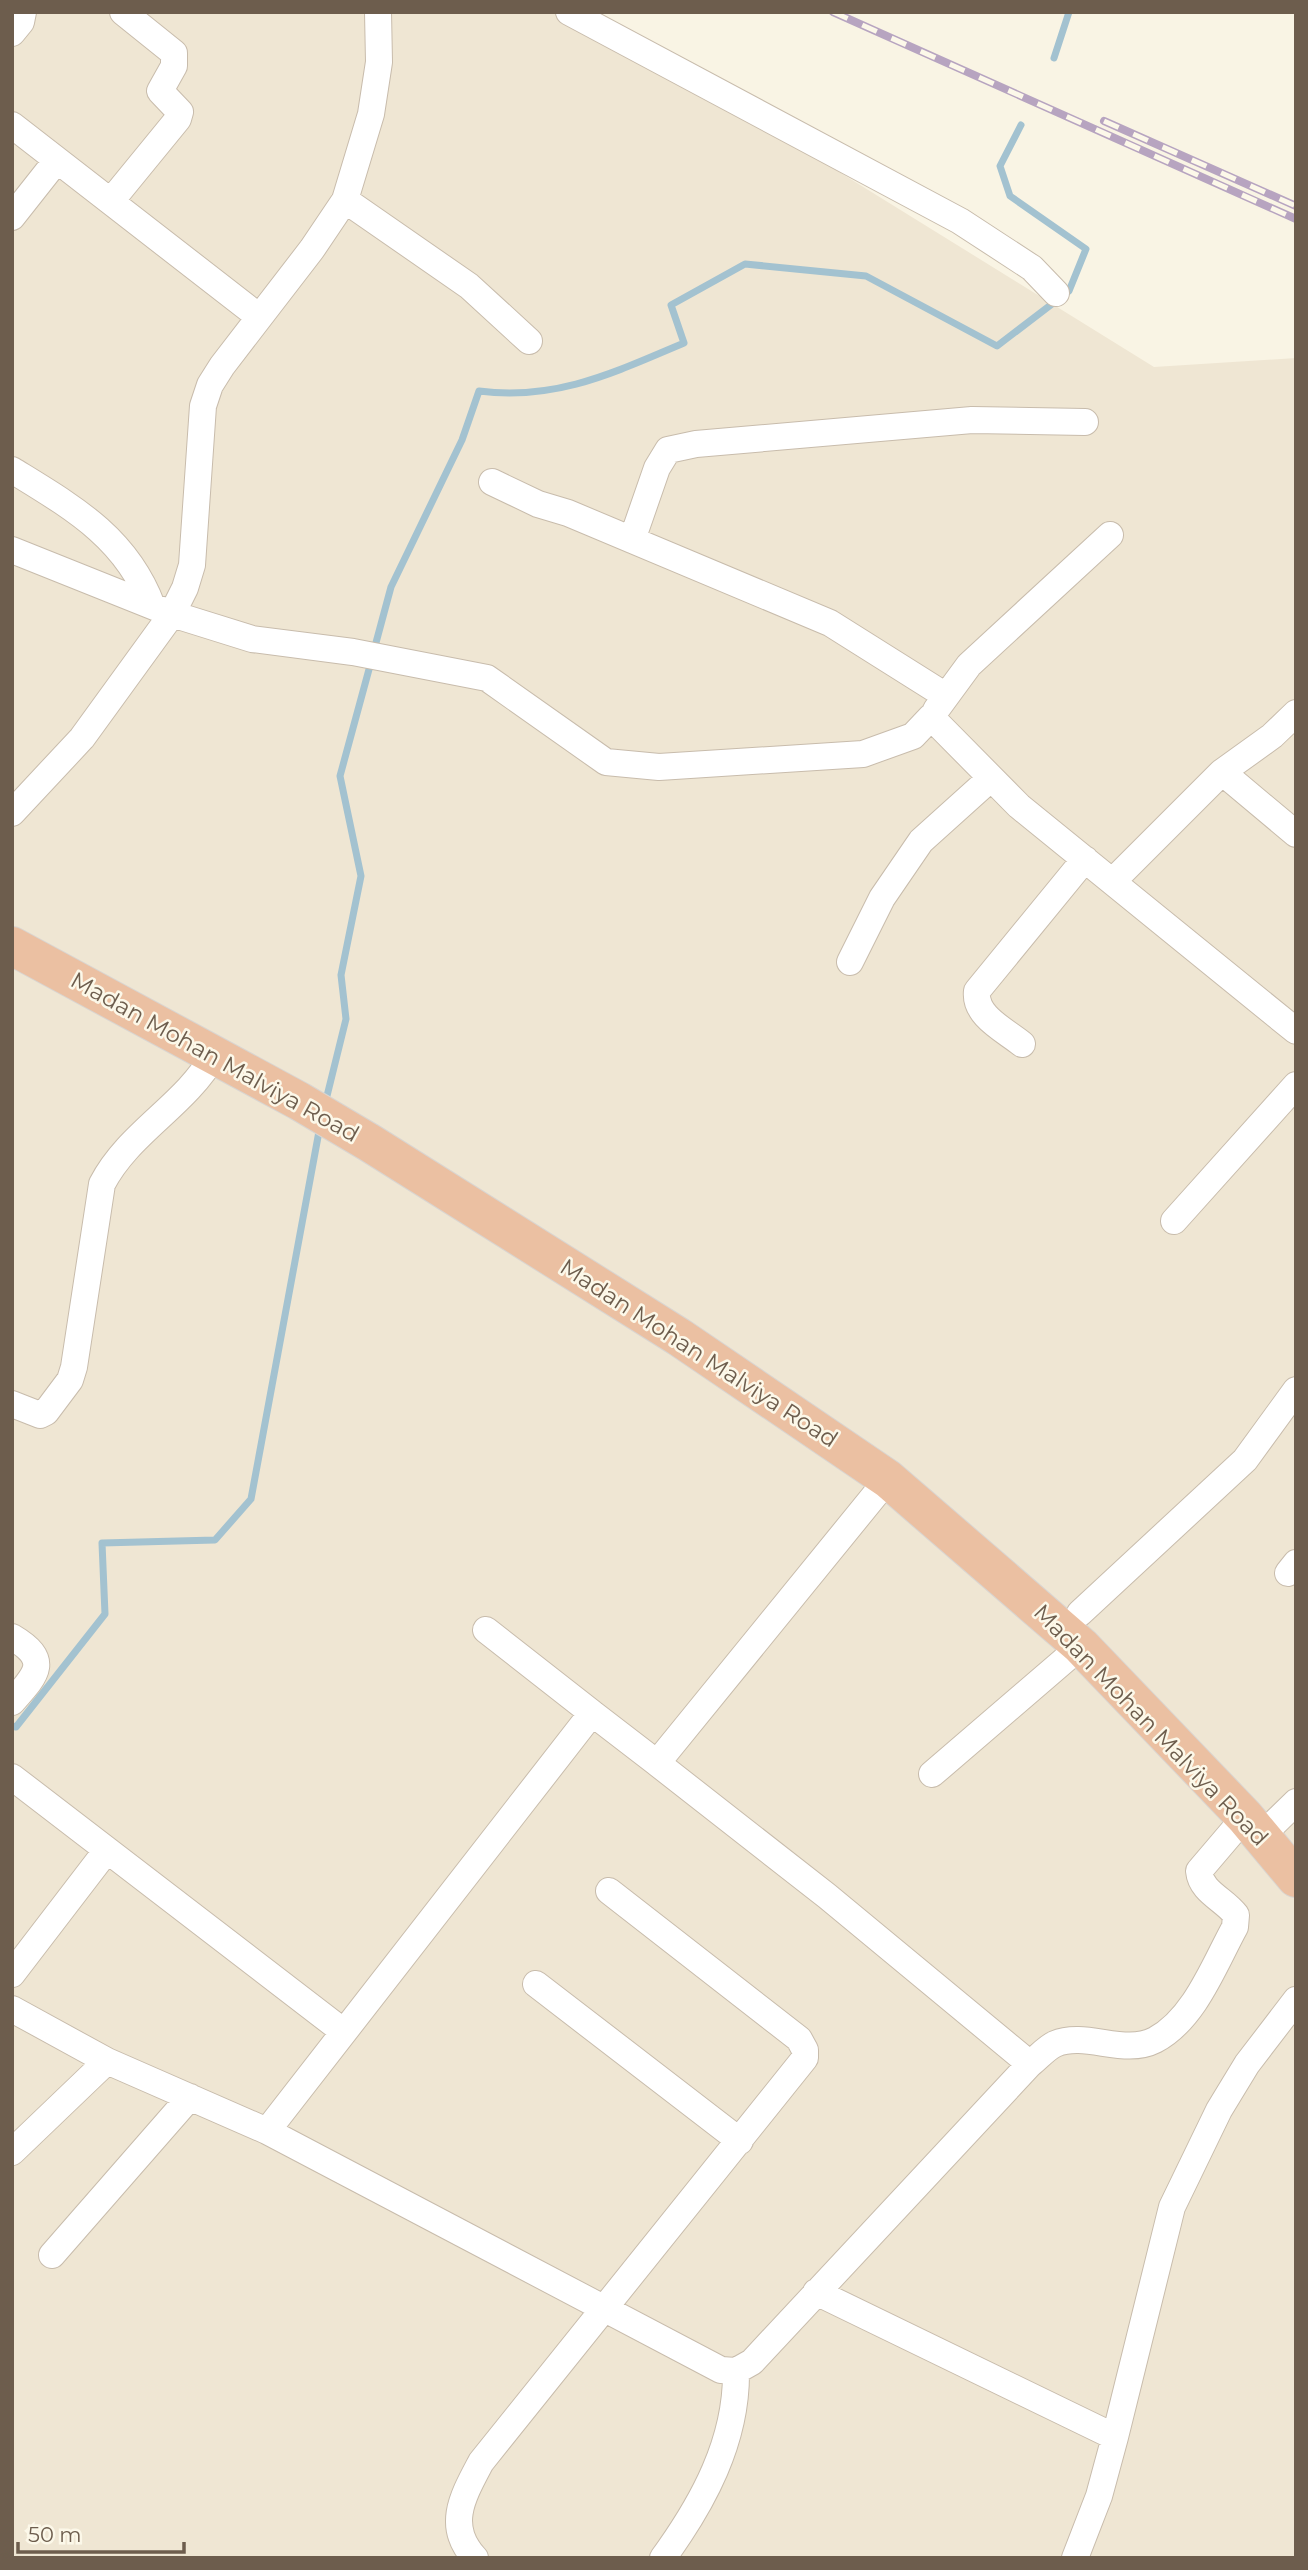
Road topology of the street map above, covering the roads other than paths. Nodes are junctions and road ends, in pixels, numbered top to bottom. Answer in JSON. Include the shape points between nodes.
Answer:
{"nodes":[{"id":1,"x":23,"y":12,"type":"edge"},
{"id":2,"x":124,"y":12,"type":"edge"},
{"id":3,"x":378,"y":12,"type":"edge"},
{"id":4,"x":569,"y":12,"type":"edge"},
{"id":5,"x":12,"y":33,"type":"edge"},
{"id":6,"x":12,"y":124,"type":"edge"},
{"id":7,"x":57,"y":160,"type":"junction"},
{"id":8,"x":345,"y":200,"type":"junction"},
{"id":9,"x":111,"y":201,"type":"junction"},
{"id":10,"x":12,"y":217,"type":"edge"},
{"id":11,"x":1056,"y":293,"type":"dead end"},
{"id":12,"x":258,"y":317,"type":"junction"},
{"id":13,"x":528,"y":341,"type":"dead end"},
{"id":14,"x":1085,"y":422,"type":"dead end"},
{"id":15,"x":12,"y":470,"type":"edge"},
{"id":16,"x":492,"y":482,"type":"dead end"},
{"id":17,"x":1110,"y":535,"type":"dead end"},
{"id":18,"x":632,"y":540,"type":"junction"},
{"id":19,"x":12,"y":550,"type":"edge"},
{"id":20,"x":162,"y":610,"type":"junction"},
{"id":21,"x":938,"y":706,"type":"junction"},
{"id":22,"x":1296,"y":713,"type":"edge"},
{"id":23,"x":1222,"y":772,"type":"junction"},
{"id":24,"x":991,"y":778,"type":"junction"},
{"id":25,"x":12,"y":813,"type":"edge"},
{"id":26,"x":1296,"y":834,"type":"edge"},
{"id":27,"x":1085,"y":859,"type":"junction"},
{"id":28,"x":1113,"y":881,"type":"junction"},
{"id":29,"x":12,"y":923,"type":"edge"},
{"id":30,"x":12,"y":946,"type":"edge"},
{"id":31,"x":850,"y":962,"type":"dead end"},
{"id":32,"x":1296,"y":1031,"type":"edge"},
{"id":33,"x":1023,"y":1044,"type":"dead end"},
{"id":34,"x":214,"y":1055,"type":"junction"},
{"id":35,"x":1296,"y":1085,"type":"edge"},
{"id":36,"x":302,"y":1094,"type":"junction"},
{"id":37,"x":370,"y":1134,"type":"junction"},
{"id":38,"x":1174,"y":1221,"type":"dead end"},
{"id":39,"x":1296,"y":1390,"type":"edge"},
{"id":40,"x":12,"y":1404,"type":"edge"},
{"id":41,"x":888,"y":1479,"type":"junction"},
{"id":42,"x":486,"y":1630,"type":"dead end"},
{"id":43,"x":1081,"y":1630,"type":"junction"},
{"id":44,"x":12,"y":1637,"type":"edge"},
{"id":45,"x":12,"y":1702,"type":"edge"},
{"id":46,"x":592,"y":1713,"type":"junction"},
{"id":47,"x":657,"y":1763,"type":"junction"},
{"id":48,"x":932,"y":1774,"type":"dead end"},
{"id":49,"x":12,"y":1777,"type":"edge"},
{"id":50,"x":1274,"y":1824,"type":"edge"},
{"id":51,"x":107,"y":1850,"type":"junction"},
{"id":52,"x":1296,"y":1878,"type":"edge"},
{"id":53,"x":610,"y":1891,"type":"dead end"},
{"id":54,"x":12,"y":1974,"type":"edge"},
{"id":55,"x":536,"y":1984,"type":"dead end"},
{"id":56,"x":1296,"y":2000,"type":"edge"},
{"id":57,"x":12,"y":2009,"type":"edge"},
{"id":58,"x":344,"y":2032,"type":"junction"},
{"id":59,"x":107,"y":2061,"type":"junction"},
{"id":60,"x":1030,"y":2064,"type":"junction"},
{"id":61,"x":190,"y":2097,"type":"junction"},
{"id":62,"x":267,"y":2131,"type":"junction"},
{"id":63,"x":740,"y":2141,"type":"junction"},
{"id":64,"x":12,"y":2152,"type":"edge"},
{"id":65,"x":52,"y":2255,"type":"dead end"},
{"id":66,"x":816,"y":2292,"type":"junction"},
{"id":67,"x":604,"y":2309,"type":"junction"},
{"id":68,"x":736,"y":2371,"type":"junction"},
{"id":69,"x":1115,"y":2437,"type":"junction"},
{"id":70,"x":475,"y":2558,"type":"edge"},
{"id":71,"x":663,"y":2558,"type":"edge"},
{"id":72,"x":1075,"y":2558,"type":"edge"}],
"edges":[{"from":1,"to":5,"type":"street"},
{"from":2,"to":9,"type":"street","via":[[174,53],[174,66],[160,91],[180,112]]},
{"from":3,"to":8,"type":"street","via":[[379,62],[371,114]]},
{"from":4,"to":11,"type":"street","via":[[960,220],[1032,268]]},
{"from":6,"to":7,"type":"street"},
{"from":7,"to":9,"type":"street"},
{"from":7,"to":10,"type":"street"},
{"from":8,"to":12,"type":"street"},
{"from":8,"to":13,"type":"street","via":[[469,286]]},
{"from":9,"to":12,"type":"street"},
{"from":12,"to":20,"type":"street","via":[[210,384],[203,406],[192,565],[186,588]]},
{"from":14,"to":18,"type":"street","via":[[972,420],[668,450],[657,468]]},
{"from":15,"to":20,"type":"street","via":[[68,504],[106,535],[128,558]]},
{"from":16,"to":18,"type":"street"},
{"from":17,"to":21,"type":"street","via":[[969,665]]},
{"from":18,"to":21,"type":"street","via":[[830,623]]},
{"from":19,"to":20,"type":"street"},
{"from":20,"to":21,"type":"street","via":[[252,639],[353,652],[488,678],[606,762],[659,767],[863,754],[913,736]]},
{"from":20,"to":25,"type":"street","via":[[82,738]]},
{"from":21,"to":24,"type":"street"},
{"from":22,"to":23,"type":"street"},
{"from":23,"to":26,"type":"street"},
{"from":23,"to":28,"type":"street"},
{"from":24,"to":27,"type":"street"},
{"from":24,"to":31,"type":"street","via":[[921,841],[882,898]]},
{"from":27,"to":28,"type":"street"},
{"from":27,"to":33,"type":"street","via":[[977,991],[981,1012]]},
{"from":28,"to":32,"type":"street"},
{"from":29,"to":36,"type":"highway","name":"Madan Mohan Malviya Road"},
{"from":30,"to":34,"type":"highway","name":"Madan Mohan Malviya Road"},
{"from":34,"to":36,"type":"highway","name":"Madan Mohan Malviya Road"},
{"from":34,"to":40,"type":"street","via":[[191,1089],[133,1140],[102,1184],[70,1380],[40,1415]]},
{"from":35,"to":38,"type":"street"},
{"from":36,"to":37,"type":"highway","name":"Madan Mohan Malviya Road"},
{"from":37,"to":41,"type":"highway","name":"Madan Mohan Malviya Road"},
{"from":37,"to":43,"type":"highway","name":"Madan Mohan Malviya Road","via":[[667,1306],[917,1470],[1012,1549]]},
{"from":39,"to":43,"type":"street","via":[[1244,1460]]},
{"from":41,"to":43,"type":"highway","name":"Madan Mohan Malviya Road"},
{"from":41,"to":47,"type":"street"},
{"from":42,"to":46,"type":"street"},
{"from":43,"to":48,"type":"street"},
{"from":43,"to":50,"type":"highway","name":"Madan Mohan Malviya Road"},
{"from":44,"to":45,"type":"street","via":[[35,1653],[38,1662],[36,1672]]},
{"from":46,"to":47,"type":"street"},
{"from":46,"to":58,"type":"street"},
{"from":47,"to":60,"type":"street"},
{"from":49,"to":51,"type":"street"},
{"from":50,"to":52,"type":"highway","name":"Madan Mohan Malviya Road"},
{"from":50,"to":60,"type":"street","via":[[1199,1871],[1206,1889],[1236,1914],[1235,1927],[1192,2003],[1174,2025],[1155,2040],[1130,2046],[1068,2041],[1053,2045]]},
{"from":51,"to":54,"type":"street"},
{"from":51,"to":58,"type":"street"},
{"from":53,"to":63,"type":"street","via":[[799,2039],[805,2050],[800,2066]]},
{"from":55,"to":63,"type":"street"},
{"from":56,"to":69,"type":"street","via":[[1219,2110],[1171,2207]]},
{"from":57,"to":59,"type":"street"},
{"from":58,"to":62,"type":"street"},
{"from":59,"to":61,"type":"street"},
{"from":59,"to":64,"type":"street"},
{"from":60,"to":66,"type":"street"},
{"from":61,"to":62,"type":"street"},
{"from":61,"to":65,"type":"street"},
{"from":62,"to":67,"type":"street"},
{"from":63,"to":67,"type":"street"},
{"from":66,"to":68,"type":"street","via":[[752,2362]]},
{"from":66,"to":69,"type":"street"},
{"from":67,"to":68,"type":"street","via":[[721,2370]]},
{"from":67,"to":70,"type":"street","via":[[481,2462],[466,2490],[457,2525],[462,2542]]},
{"from":68,"to":71,"type":"street","via":[[727,2436],[710,2484]]},
{"from":69,"to":72,"type":"street"}]}
